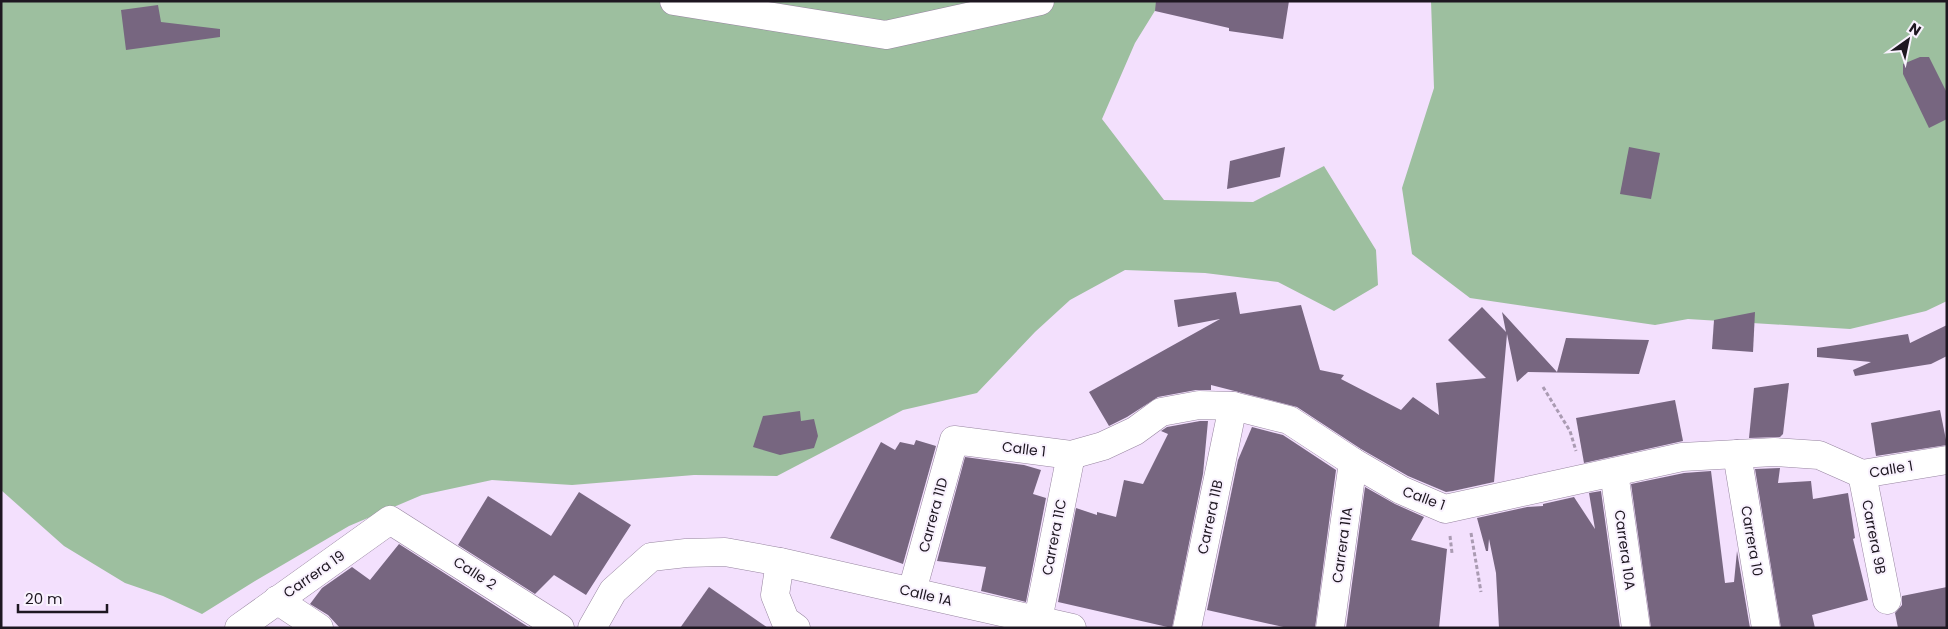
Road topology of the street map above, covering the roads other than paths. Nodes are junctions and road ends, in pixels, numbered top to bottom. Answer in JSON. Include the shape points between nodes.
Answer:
{"nodes":[{"id":1,"x":674,"y":1,"type":"edge"},
{"id":2,"x":1040,"y":1,"type":"edge"},
{"id":3,"x":1233,"y":406,"type":"junction"},
{"id":4,"x":954,"y":440,"type":"joint"},
{"id":5,"x":1737,"y":454,"type":"junction"},
{"id":6,"x":1071,"y":455,"type":"junction"},
{"id":7,"x":1947,"y":460,"type":"edge"},
{"id":8,"x":1353,"y":462,"type":"junction"},
{"id":9,"x":1614,"y":472,"type":"junction"},
{"id":10,"x":1862,"y":474,"type":"junction"},
{"id":11,"x":390,"y":520,"type":"joint"},
{"id":12,"x":780,"y":562,"type":"junction"},
{"id":13,"x":912,"y":592,"type":"junction"},
{"id":14,"x":276,"y":600,"type":"junction"},
{"id":15,"x":1887,"y":600,"type":"dead end"},
{"id":16,"x":1038,"y":620,"type":"junction"},
{"id":17,"x":239,"y":628,"type":"edge"},
{"id":18,"x":319,"y":628,"type":"edge"},
{"id":19,"x":560,"y":628,"type":"edge"},
{"id":20,"x":592,"y":628,"type":"edge"},
{"id":21,"x":796,"y":628,"type":"edge"},
{"id":22,"x":1072,"y":628,"type":"edge"},
{"id":23,"x":1187,"y":628,"type":"edge"},
{"id":24,"x":1330,"y":628,"type":"edge"},
{"id":25,"x":1636,"y":628,"type":"edge"},
{"id":26,"x":1766,"y":628,"type":"edge"}],
"edges":[{"from":1,"to":2,"type":"street","via":[[886,35]]},
{"from":3,"to":6,"type":"street","name":"Calle 1","via":[[1199,405],[1161,412],[1135,431],[1103,446]]},
{"from":3,"to":8,"type":"street","name":"Calle 1","via":[[1289,420]]},
{"from":3,"to":23,"type":"street","name":"Carrera 11B"},
{"from":4,"to":6,"type":"street","name":"Calle 1"},
{"from":4,"to":13,"type":"street","name":"Carrera 11D"},
{"from":5,"to":9,"type":"street","name":"Calle 1","via":[[1682,457]]},
{"from":5,"to":10,"type":"street","name":"Calle 1","via":[[1774,452],[1819,456]]},
{"from":5,"to":26,"type":"street","name":"Carrera 10"},
{"from":6,"to":16,"type":"street","name":"Carrera 11C"},
{"from":7,"to":10,"type":"street","name":"Calle 1"},
{"from":8,"to":9,"type":"street","name":"Calle 1","via":[[1401,490],[1445,508]]},
{"from":8,"to":24,"type":"street","name":"Carrera 11A"},
{"from":9,"to":25,"type":"street","name":"Carrera 10A"},
{"from":10,"to":15,"type":"street","name":"Carrera 9B"},
{"from":11,"to":14,"type":"street","name":"Carrera 19"},
{"from":11,"to":19,"type":"street","name":"Calle 2"},
{"from":12,"to":13,"type":"street","name":"Calle 1A"},
{"from":12,"to":20,"type":"street","name":"Calle 1A","via":[[725,552],[652,557],[613,591]]},
{"from":12,"to":21,"type":"street","via":[[774,595],[785,620]]},
{"from":13,"to":16,"type":"street","name":"Calle 1A"},
{"from":14,"to":17,"type":"street","name":"Carrera 19"},
{"from":14,"to":18,"type":"street"},
{"from":16,"to":22,"type":"street","name":"Calle 1A"}]}
